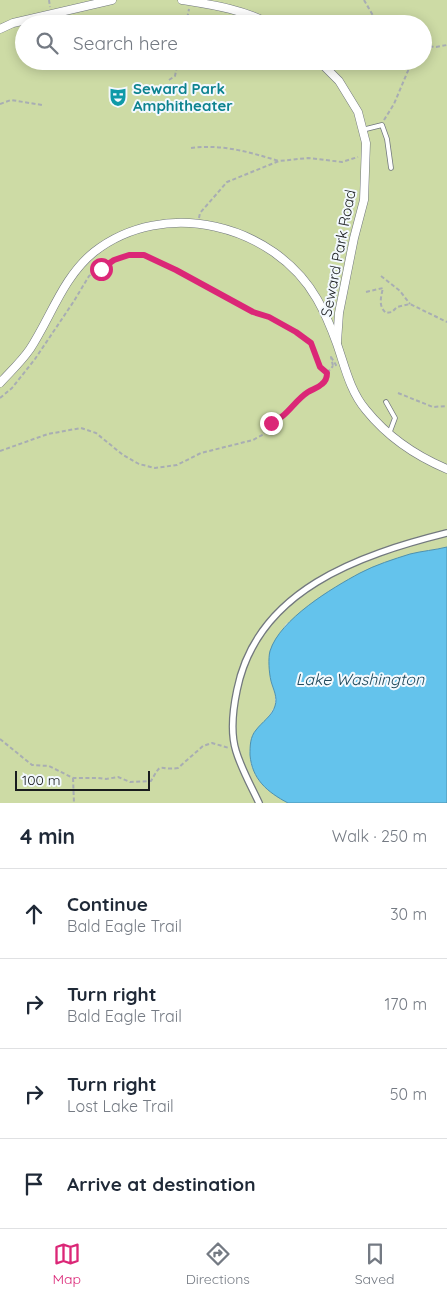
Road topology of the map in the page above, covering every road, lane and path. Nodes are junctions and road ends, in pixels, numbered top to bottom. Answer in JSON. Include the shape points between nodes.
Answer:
{"nodes":[{"id":1,"x":112,"y":0,"type":"edge"},
{"id":2,"x":364,"y":0,"type":"edge"},
{"id":3,"x":186,"y":1,"type":"edge"},
{"id":4,"x":47,"y":15,"type":"edge"},
{"id":5,"x":186,"y":15,"type":"edge"},
{"id":6,"x":252,"y":15,"type":"edge"},
{"id":7,"x":373,"y":15,"type":"edge"},
{"id":8,"x":15,"y":23,"type":"edge"},
{"id":9,"x":0,"y":29,"type":"edge"},
{"id":10,"x":447,"y":45,"type":"edge"},
{"id":11,"x":432,"y":47,"type":"edge"},
{"id":12,"x":176,"y":70,"type":"edge"},
{"id":13,"x":328,"y":70,"type":"edge"},
{"id":14,"x":408,"y":70,"type":"edge"},
{"id":15,"x":169,"y":80,"type":"dead end"},
{"id":16,"x":0,"y":104,"type":"edge"},
{"id":17,"x":42,"y":105,"type":"dead end"},
{"id":18,"x":382,"y":125,"type":"junction"},
{"id":19,"x":362,"y":130,"type":"junction"},
{"id":20,"x":191,"y":148,"type":"dead end"},
{"id":21,"x":366,"y":156,"type":"junction"},
{"id":22,"x":279,"y":161,"type":"junction"},
{"id":23,"x":391,"y":168,"type":"dead end"},
{"id":24,"x":199,"y":223,"type":"junction"},
{"id":25,"x":381,"y":276,"type":"dead end"},
{"id":26,"x":366,"y":292,"type":"dead end"},
{"id":27,"x":410,"y":304,"type":"junction"},
{"id":28,"x":447,"y":322,"type":"edge"},
{"id":29,"x":337,"y":344,"type":"junction"},
{"id":30,"x":333,"y":366,"type":"dead end"},
{"id":31,"x":327,"y":373,"type":"junction"},
{"id":32,"x":0,"y":383,"type":"edge"},
{"id":33,"x":398,"y":393,"type":"dead end"},
{"id":34,"x":0,"y":398,"type":"edge"},
{"id":35,"x":386,"y":402,"type":"dead end"},
{"id":36,"x":447,"y":406,"type":"edge"},
{"id":37,"x":389,"y":434,"type":"junction"},
{"id":38,"x":0,"y":451,"type":"edge"},
{"id":39,"x":447,"y":469,"type":"edge"},
{"id":40,"x":447,"y":533,"type":"edge"},
{"id":41,"x":0,"y":739,"type":"edge"},
{"id":42,"x":236,"y":750,"type":"junction"},
{"id":43,"x":73,"y":778,"type":"junction"},
{"id":44,"x":74,"y":803,"type":"edge"},
{"id":45,"x":260,"y":803,"type":"edge"}],
"edges":[{"from":1,"to":4,"type":"street"},
{"from":2,"to":7,"type":"path"},
{"from":3,"to":5,"type":"path"},
{"from":3,"to":6,"type":"street"},
{"from":8,"to":9,"type":"street"},
{"from":10,"to":11,"type":"path"},
{"from":12,"to":15,"type":"path"},
{"from":13,"to":19,"type":"street","name":"Seward Park Road","via":[[340,81],[358,112]]},
{"from":14,"to":18,"type":"path"},
{"from":16,"to":17,"type":"path","via":[[11,100]]},
{"from":18,"to":19,"type":"lane"},
{"from":18,"to":23,"type":"lane"},
{"from":19,"to":21,"type":"street","name":"Seward Park Road"},
{"from":20,"to":22,"type":"path","via":[[236,149]]},
{"from":21,"to":22,"type":"path","via":[[342,162],[308,158]]},
{"from":21,"to":29,"type":"street","name":"Seward Park Road","via":[[364,200],[339,313]]},
{"from":22,"to":24,"type":"path","via":[[227,182],[200,213]]},
{"from":24,"to":29,"type":"street","name":"Seward Park Road","via":[[238,234],[274,253],[302,277],[317,300]]},
{"from":24,"to":32,"type":"street","name":"Seward Park Road","via":[[154,224],[121,236],[95,251],[72,275],[30,348]]},
{"from":25,"to":27,"type":"path"},
{"from":26,"to":27,"type":"path","via":[[383,288],[381,304],[386,313]]},
{"from":27,"to":28,"type":"path"},
{"from":29,"to":37,"type":"street","name":"Seward Park Road","via":[[356,395]]},
{"from":30,"to":31,"type":"path"},
{"from":31,"to":34,"type":"path","via":[[320,367],[311,343],[296,332],[144,255],[129,255],[114,260],[89,276],[35,359]]},
{"from":31,"to":38,"type":"path","via":[[327,379],[321,386],[297,401],[279,420],[271,423],[264,434],[253,440],[201,453],[177,465],[155,468],[139,464],[123,456],[96,433],[81,428],[48,434]]},
{"from":33,"to":36,"type":"path","via":[[433,407]]},
{"from":35,"to":37,"type":"lane","via":[[395,418]]},
{"from":37,"to":39,"type":"street","name":"Seward Park Road","via":[[421,457]]},
{"from":40,"to":42,"type":"street","via":[[345,567],[313,583],[286,603],[250,649],[240,676],[234,719]]},
{"from":41,"to":43,"type":"path","via":[[32,765],[49,766]]},
{"from":42,"to":43,"type":"path","via":[[212,743],[203,746],[178,768],[156,770],[151,781],[130,782],[118,777]]},
{"from":42,"to":45,"type":"street"},
{"from":43,"to":44,"type":"path"}]}
